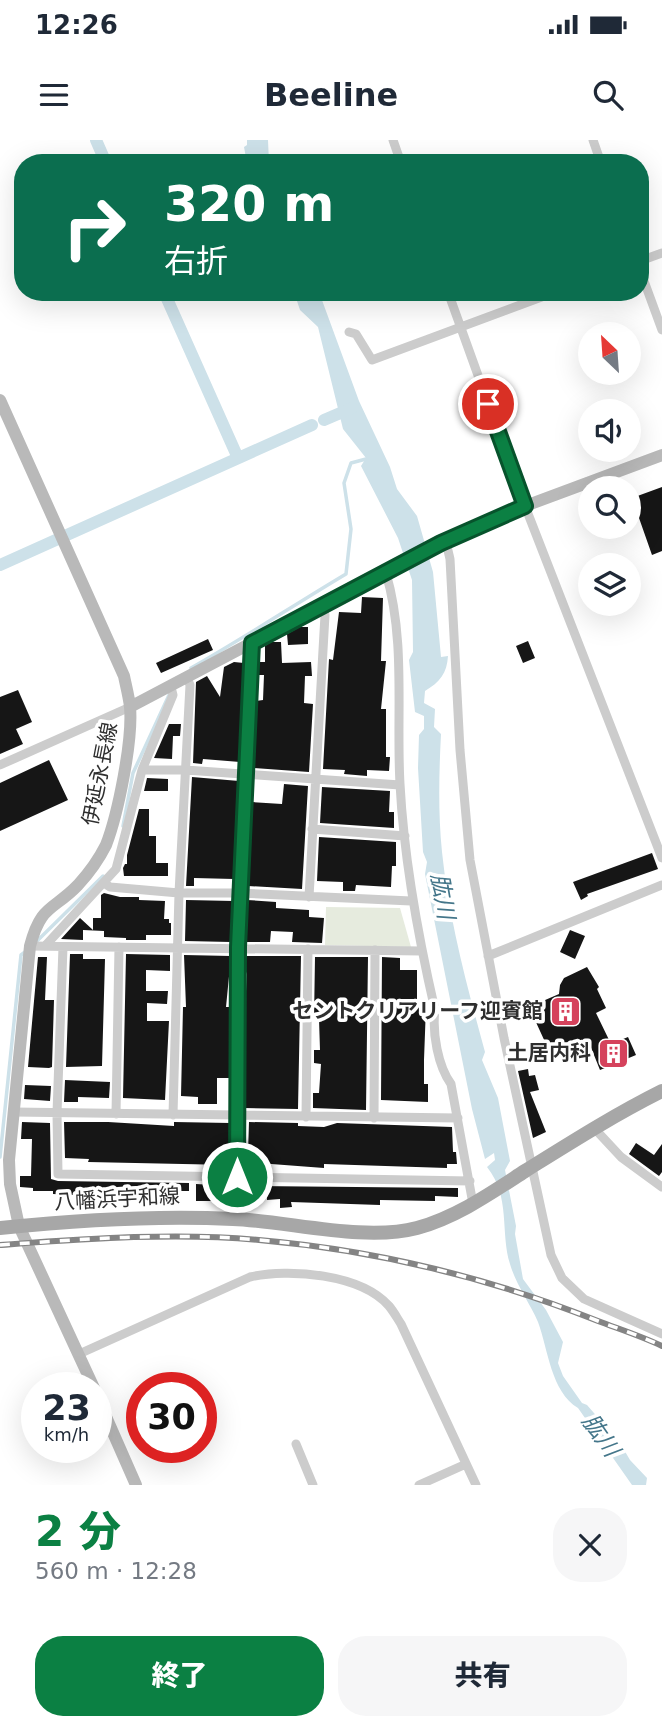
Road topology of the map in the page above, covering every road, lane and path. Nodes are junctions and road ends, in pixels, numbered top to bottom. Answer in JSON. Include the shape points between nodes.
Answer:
{"nodes":[{"id":1,"x":649,"y":295,"type":"edge"},
{"id":2,"x":451,"y":301,"type":"edge"},
{"id":3,"x":531,"y":301,"type":"edge"},
{"id":4,"x":461,"y":327,"type":"junction"},
{"id":5,"x":662,"y":330,"type":"edge"},
{"id":6,"x":349,"y":332,"type":"dead end"},
{"id":7,"x":0,"y":400,"type":"edge"},
{"id":8,"x":662,"y":455,"type":"edge"},
{"id":9,"x":525,"y":506,"type":"junction"},
{"id":10,"x":443,"y":542,"type":"junction"},
{"id":11,"x":386,"y":573,"type":"junction"},
{"id":12,"x":323,"y":605,"type":"junction"},
{"id":13,"x":252,"y":643,"type":"junction"},
{"id":14,"x":187,"y":678,"type":"junction"},
{"id":15,"x":171,"y":687,"type":"junction"},
{"id":16,"x":130,"y":707,"type":"junction"},
{"id":17,"x":0,"y":765,"type":"edge"},
{"id":18,"x":142,"y":770,"type":"junction"},
{"id":19,"x":186,"y":770,"type":"junction"},
{"id":20,"x":246,"y":774,"type":"junction"},
{"id":21,"x":315,"y":779,"type":"junction"},
{"id":22,"x":400,"y":785,"type":"junction"},
{"id":23,"x":313,"y":829,"type":"junction"},
{"id":24,"x":405,"y":836,"type":"junction"},
{"id":25,"x":662,"y":858,"type":"edge"},
{"id":26,"x":104,"y":883,"type":"junction"},
{"id":27,"x":662,"y":885,"type":"edge"},
{"id":28,"x":179,"y":893,"type":"junction"},
{"id":29,"x":240,"y":893,"type":"junction"},
{"id":30,"x":309,"y":897,"type":"junction"},
{"id":31,"x":411,"y":901,"type":"junction"},
{"id":32,"x":30,"y":946,"type":"junction"},
{"id":33,"x":45,"y":946,"type":"junction"},
{"id":34,"x":63,"y":947,"type":"junction"},
{"id":35,"x":119,"y":947,"type":"junction"},
{"id":36,"x":179,"y":947,"type":"junction"},
{"id":37,"x":238,"y":947,"type":"junction"},
{"id":38,"x":308,"y":949,"type":"junction"},
{"id":39,"x":376,"y":950,"type":"junction"},
{"id":40,"x":421,"y":951,"type":"junction"},
{"id":41,"x":488,"y":956,"type":"junction"},
{"id":42,"x":662,"y":1091,"type":"edge"},
{"id":43,"x":13,"y":1112,"type":"junction"},
{"id":44,"x":57,"y":1113,"type":"junction"},
{"id":45,"x":116,"y":1114,"type":"junction"},
{"id":46,"x":173,"y":1115,"type":"junction"},
{"id":47,"x":237,"y":1116,"type":"junction"},
{"id":48,"x":306,"y":1117,"type":"junction"},
{"id":49,"x":374,"y":1118,"type":"junction"},
{"id":50,"x":458,"y":1118,"type":"junction"},
{"id":51,"x":594,"y":1128,"type":"junction"},
{"id":52,"x":530,"y":1168,"type":"junction"},
{"id":53,"x":237,"y":1177,"type":"junction"},
{"id":54,"x":470,"y":1181,"type":"junction"},
{"id":55,"x":662,"y":1187,"type":"edge"},
{"id":56,"x":477,"y":1202,"type":"junction"},
{"id":57,"x":237,"y":1219,"type":"junction"},
{"id":58,"x":19,"y":1226,"type":"junction"},
{"id":59,"x":0,"y":1228,"type":"edge"},
{"id":60,"x":662,"y":1334,"type":"edge"},
{"id":61,"x":79,"y":1354,"type":"junction"},
{"id":62,"x":86,"y":1372,"type":"edge"},
{"id":63,"x":112,"y":1430,"type":"edge"},
{"id":64,"x":296,"y":1444,"type":"dead end"},
{"id":65,"x":466,"y":1464,"type":"junction"},
{"id":66,"x":136,"y":1485,"type":"edge"},
{"id":67,"x":313,"y":1485,"type":"edge"},
{"id":68,"x":419,"y":1485,"type":"edge"},
{"id":69,"x":476,"y":1485,"type":"edge"}],
"edges":[{"from":1,"to":5,"type":"street"},
{"from":2,"to":4,"type":"street"},
{"from":3,"to":4,"type":"street"},
{"from":4,"to":6,"type":"street","via":[[372,360],[356,334]]},
{"from":4,"to":9,"type":"street"},
{"from":7,"to":16,"type":"main road","name":"伊延永長線","via":[[124,676]]},
{"from":8,"to":9,"type":"main road"},
{"from":9,"to":10,"type":"main road"},
{"from":9,"to":25,"type":"street"},
{"from":10,"to":11,"type":"main road"},
{"from":10,"to":41,"type":"street","via":[[450,559],[470,860]]},
{"from":11,"to":12,"type":"main road"},
{"from":11,"to":22,"type":"street","via":[[398,641]]},
{"from":12,"to":13,"type":"main road"},
{"from":12,"to":21,"type":"street"},
{"from":13,"to":14,"type":"main road"},
{"from":13,"to":20,"type":"street"},
{"from":14,"to":15,"type":"main road"},
{"from":14,"to":19,"type":"street"},
{"from":15,"to":16,"type":"main road"},
{"from":15,"to":18,"type":"street","via":[[173,695]]},
{"from":16,"to":17,"type":"street"},
{"from":16,"to":32,"type":"main road","name":"伊延永長線","via":[[129,744],[106,845],[77,886],[41,915]]},
{"from":18,"to":19,"type":"street"},
{"from":18,"to":26,"type":"street","via":[[120,863]]},
{"from":19,"to":20,"type":"street"},
{"from":19,"to":28,"type":"street"},
{"from":20,"to":21,"type":"street"},
{"from":20,"to":29,"type":"street"},
{"from":21,"to":22,"type":"street"},
{"from":21,"to":23,"type":"street"},
{"from":22,"to":24,"type":"street"},
{"from":23,"to":24,"type":"street"},
{"from":23,"to":30,"type":"street"},
{"from":24,"to":31,"type":"street"},
{"from":26,"to":28,"type":"street"},
{"from":26,"to":33,"type":"street"},
{"from":27,"to":41,"type":"street"},
{"from":28,"to":29,"type":"street"},
{"from":28,"to":36,"type":"street"},
{"from":29,"to":30,"type":"street"},
{"from":29,"to":37,"type":"street"},
{"from":30,"to":31,"type":"street"},
{"from":31,"to":40,"type":"street"},
{"from":32,"to":33,"type":"street"},
{"from":32,"to":43,"type":"main road","name":"伊延永長線"},
{"from":33,"to":34,"type":"street"},
{"from":34,"to":35,"type":"street"},
{"from":34,"to":44,"type":"street"},
{"from":35,"to":36,"type":"street"},
{"from":35,"to":45,"type":"street"},
{"from":36,"to":37,"type":"street"},
{"from":36,"to":46,"type":"street"},
{"from":37,"to":38,"type":"street"},
{"from":37,"to":47,"type":"street"},
{"from":38,"to":39,"type":"street"},
{"from":38,"to":48,"type":"street"},
{"from":39,"to":40,"type":"street"},
{"from":39,"to":49,"type":"street"},
{"from":40,"to":50,"type":"street","via":[[444,1074],[451,1084]]},
{"from":41,"to":52,"type":"street"},
{"from":42,"to":51,"type":"main road"},
{"from":43,"to":44,"type":"street"},
{"from":43,"to":58,"type":"main road","name":"伊延永長線","via":[[9,1172]]},
{"from":44,"to":45,"type":"street"},
{"from":44,"to":53,"type":"street","via":[[58,1174]]},
{"from":45,"to":46,"type":"street"},
{"from":46,"to":47,"type":"street"},
{"from":47,"to":48,"type":"street"},
{"from":47,"to":53,"type":"street"},
{"from":48,"to":49,"type":"street"},
{"from":49,"to":50,"type":"street"},
{"from":50,"to":54,"type":"street"},
{"from":51,"to":52,"type":"main road"},
{"from":51,"to":55,"type":"street","via":[[621,1157]]},
{"from":52,"to":56,"type":"main road","name":"八幡浜宇和線"},
{"from":52,"to":60,"type":"street","via":[[551,1255],[562,1279],[584,1299]]},
{"from":53,"to":54,"type":"street"},
{"from":53,"to":57,"type":"street"},
{"from":54,"to":56,"type":"street"},
{"from":56,"to":57,"type":"main road","name":"八幡浜宇和線","via":[[435,1223],[401,1231]]},
{"from":57,"to":58,"type":"main road","name":"八幡浜宇和線","via":[[151,1216]]},
{"from":58,"to":59,"type":"main road","name":"八幡浜宇和線"},
{"from":58,"to":61,"type":"main road","name":"伊延永長線"},
{"from":61,"to":62,"type":"main road","name":"伊延永長線"},
{"from":61,"to":65,"type":"street","via":[[250,1277],[291,1272],[348,1282],[388,1305],[401,1324]]},
{"from":63,"to":66,"type":"main road"},
{"from":64,"to":67,"type":"street"},
{"from":65,"to":68,"type":"street"},
{"from":65,"to":69,"type":"street"}]}
